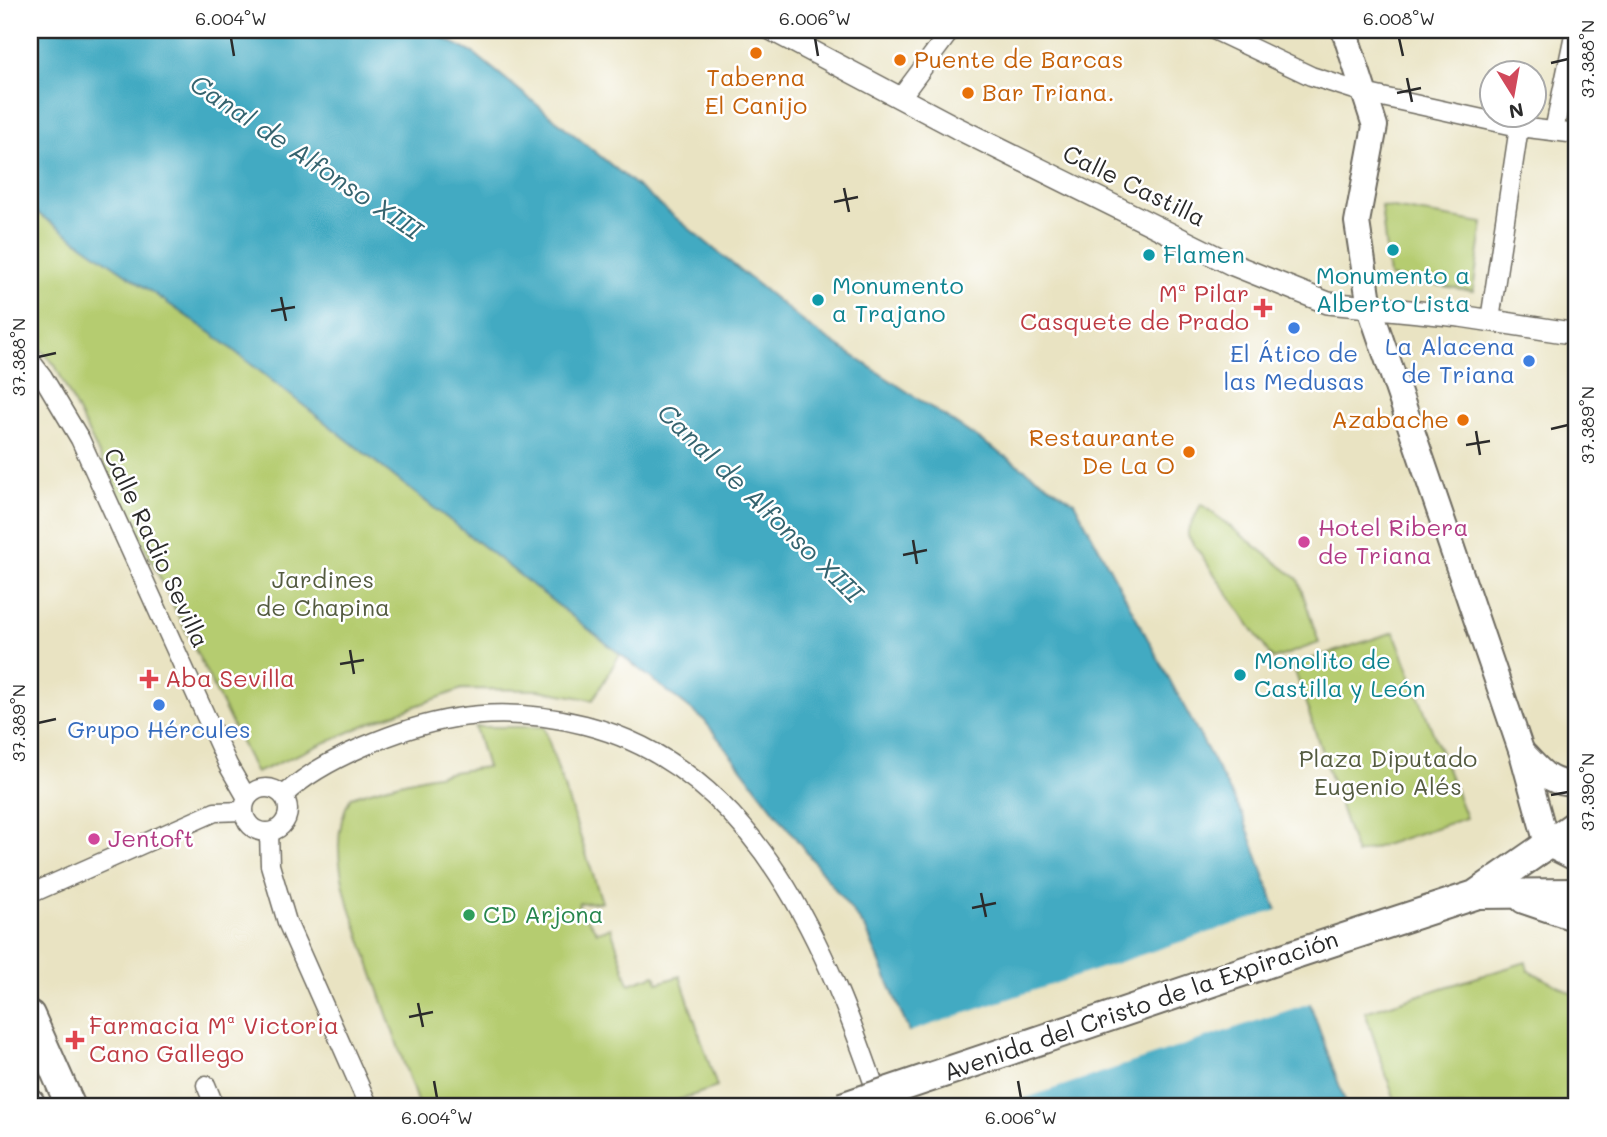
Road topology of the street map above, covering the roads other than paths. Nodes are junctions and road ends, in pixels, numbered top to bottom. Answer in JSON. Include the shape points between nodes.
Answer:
{"nodes":[{"id":1,"x":772,"y":30,"type":"edge"},
{"id":2,"x":951,"y":30,"type":"edge"},
{"id":3,"x":1214,"y":30,"type":"edge"},
{"id":4,"x":1344,"y":30,"type":"edge"},
{"id":5,"x":1576,"y":30,"type":"edge"},
{"id":6,"x":1364,"y":93,"type":"junction"},
{"id":7,"x":901,"y":97,"type":"junction"},
{"id":8,"x":1478,"y":118,"type":"edge"},
{"id":9,"x":1519,"y":130,"type":"edge"},
{"id":10,"x":1545,"y":130,"type":"edge"},
{"id":11,"x":1554,"y":131,"type":"junction"},
{"id":12,"x":1577,"y":134,"type":"edge"},
{"id":13,"x":1370,"y":308,"type":"junction"},
{"id":14,"x":1490,"y":320,"type":"junction"},
{"id":15,"x":1577,"y":334,"type":"edge"},
{"id":16,"x":30,"y":360,"type":"edge"},
{"id":17,"x":1522,"y":752,"type":"junction"},
{"id":18,"x":1577,"y":784,"type":"edge"},
{"id":19,"x":283,"y":796,"type":"junction"},
{"id":20,"x":245,"y":805,"type":"junction"},
{"id":21,"x":1577,"y":824,"type":"edge"},
{"id":22,"x":269,"y":833,"type":"junction"},
{"id":23,"x":1547,"y":844,"type":"junction"},
{"id":24,"x":1577,"y":859,"type":"edge"},
{"id":25,"x":1508,"y":893,"type":"junction"},
{"id":26,"x":1577,"y":893,"type":"edge"},
{"id":27,"x":30,"y":894,"type":"edge"},
{"id":28,"x":1475,"y":895,"type":"junction"},
{"id":29,"x":1577,"y":917,"type":"edge"},
{"id":30,"x":30,"y":1015,"type":"edge"},
{"id":31,"x":206,"y":1085,"type":"dead end"},
{"id":32,"x":71,"y":1107,"type":"edge"},
{"id":33,"x":215,"y":1107,"type":"edge"},
{"id":34,"x":369,"y":1107,"type":"edge"},
{"id":35,"x":842,"y":1107,"type":"edge"},
{"id":36,"x":881,"y":1107,"type":"edge"}],
"edges":[{"from":1,"to":7,"type":"street","name":"Calle Castilla"},
{"from":2,"to":7,"type":"street"},
{"from":3,"to":6,"type":"street","via":[[1311,76]]},
{"from":4,"to":6,"type":"main road"},
{"from":5,"to":11,"type":"street"},
{"from":6,"to":8,"type":"street"},
{"from":6,"to":13,"type":"main road","via":[[1375,126],[1357,222]]},
{"from":7,"to":13,"type":"street","name":"Calle Castilla","via":[[1231,264],[1328,303]]},
{"from":9,"to":14,"type":"street"},
{"from":10,"to":11,"type":"street"},
{"from":11,"to":12,"type":"street"},
{"from":13,"to":14,"type":"street","name":"Calle Castilla"},
{"from":13,"to":17,"type":"main road"},
{"from":14,"to":15,"type":"street","name":"Calle Castilla"},
{"from":16,"to":20,"type":"street","name":"Calle Radio Sevilla","via":[[80,439]]},
{"from":17,"to":18,"type":"main road","via":[[1544,775],[1560,784]]},
{"from":17,"to":23,"type":"main road"},
{"from":19,"to":20,"type":"street","via":[[271,789],[257,789]]},
{"from":19,"to":22,"type":"street","via":[[288,809],[285,822]]},
{"from":19,"to":36,"type":"street","via":[[299,780],[362,748],[426,725],[469,716],[536,715],[603,730],[634,743],[697,780],[760,850],[812,931],[836,980]]},
{"from":20,"to":22,"type":"street","via":[[249,825]]},
{"from":20,"to":27,"type":"street","via":[[215,811]]},
{"from":21,"to":23,"type":"main road"},
{"from":22,"to":34,"type":"street","via":[[270,865],[283,911]]},
{"from":23,"to":24,"type":"main road"},
{"from":23,"to":28,"type":"main road"},
{"from":25,"to":26,"type":"main road"},
{"from":25,"to":28,"type":"main road"},
{"from":25,"to":29,"type":"main road"},
{"from":28,"to":35,"type":"main road","name":"Avenida del Cristo de la Expiración","bridge":true},
{"from":30,"to":32,"type":"main road"},
{"from":31,"to":33,"type":"street"}]}
